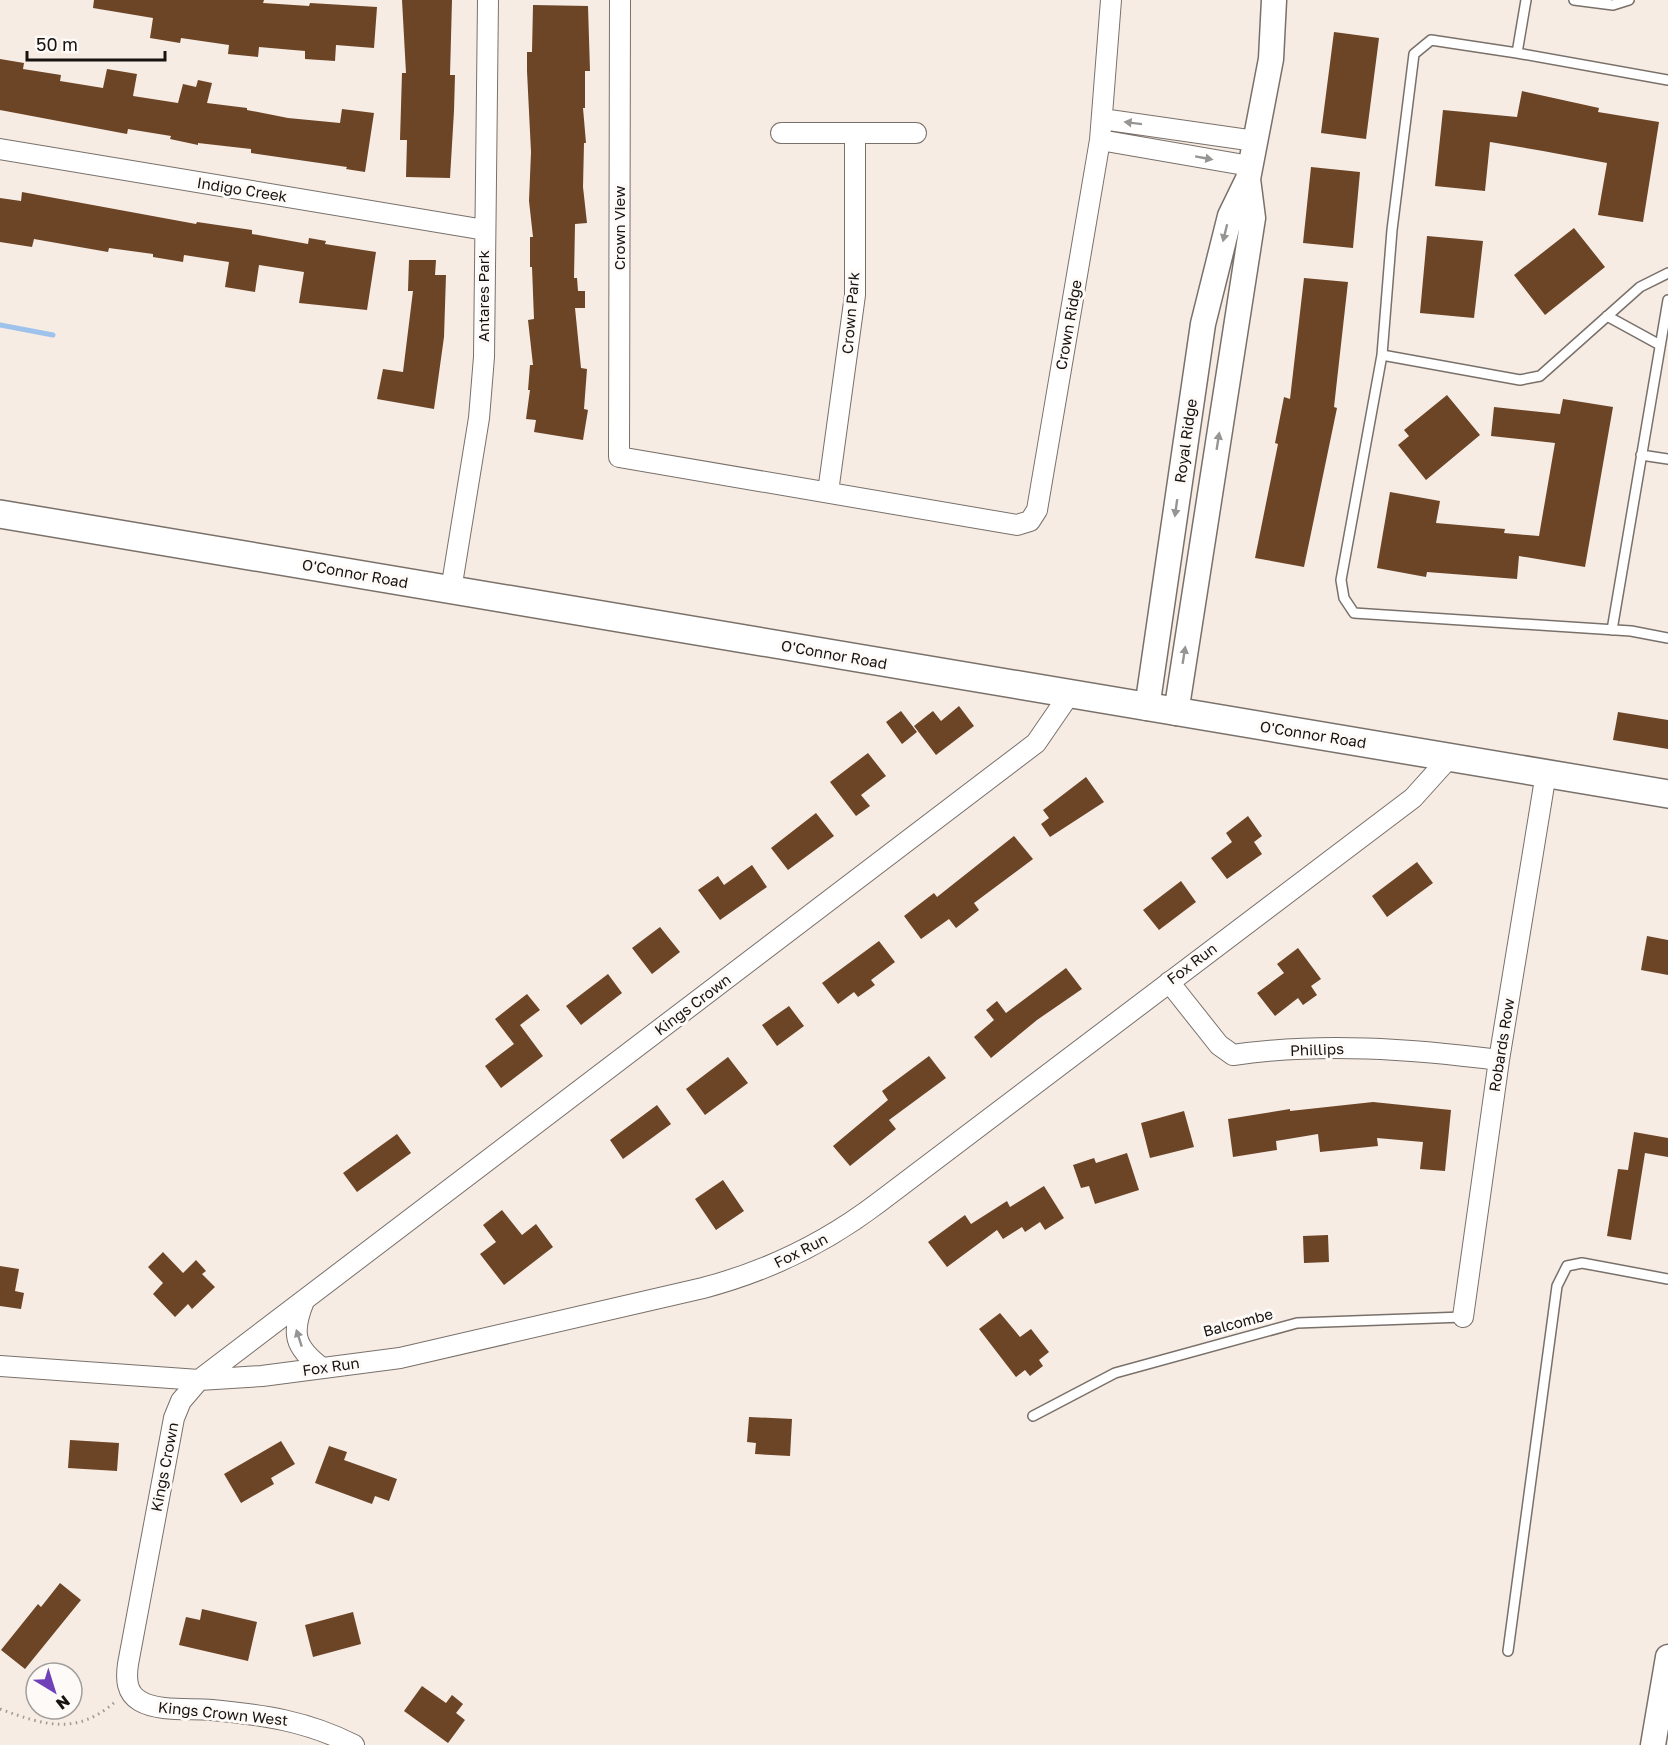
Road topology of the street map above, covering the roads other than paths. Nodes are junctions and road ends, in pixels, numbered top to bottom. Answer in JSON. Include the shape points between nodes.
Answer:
{"nodes":[{"id":1,"x":488,"y":0,"type":"edge"},
{"id":2,"x":620,"y":0,"type":"edge"},
{"id":3,"x":1111,"y":0,"type":"edge"},
{"id":4,"x":1274,"y":0,"type":"edge"},
{"id":5,"x":1526,"y":0,"type":"edge"},
{"id":6,"x":1574,"y":0,"type":"edge"},
{"id":7,"x":1629,"y":0,"type":"edge"},
{"id":8,"x":1517,"y":53,"type":"junction"},
{"id":9,"x":1668,"y":80,"type":"edge"},
{"id":10,"x":1102,"y":119,"type":"junction"},
{"id":11,"x":781,"y":133,"type":"dead end"},
{"id":12,"x":855,"y":133,"type":"junction"},
{"id":13,"x":916,"y":133,"type":"dead end"},
{"id":14,"x":1100,"y":140,"type":"junction"},
{"id":15,"x":1255,"y":141,"type":"junction"},
{"id":16,"x":0,"y":149,"type":"edge"},
{"id":17,"x":1249,"y":173,"type":"junction"},
{"id":18,"x":484,"y":230,"type":"junction"},
{"id":19,"x":1668,"y":273,"type":"edge"},
{"id":20,"x":1668,"y":300,"type":"edge"},
{"id":21,"x":1607,"y":316,"type":"junction"},
{"id":22,"x":1660,"y":345,"type":"junction"},
{"id":23,"x":1382,"y":355,"type":"junction"},
{"id":24,"x":1641,"y":455,"type":"junction"},
{"id":25,"x":1668,"y":459,"type":"edge"},
{"id":26,"x":828,"y":492,"type":"junction"},
{"id":27,"x":0,"y":514,"type":"edge"},
{"id":28,"x":451,"y":590,"type":"junction"},
{"id":29,"x":1612,"y":630,"type":"junction"},
{"id":30,"x":1668,"y":638,"type":"edge"},
{"id":31,"x":1070,"y":695,"type":"junction"},
{"id":32,"x":1147,"y":708,"type":"junction"},
{"id":33,"x":1176,"y":713,"type":"junction"},
{"id":34,"x":1450,"y":757,"type":"junction"},
{"id":35,"x":1546,"y":773,"type":"junction"},
{"id":36,"x":1668,"y":794,"type":"edge"},
{"id":37,"x":1169,"y":982,"type":"junction"},
{"id":38,"x":1499,"y":1060,"type":"junction"},
{"id":39,"x":1668,"y":1279,"type":"edge"},
{"id":40,"x":304,"y":1301,"type":"junction"},
{"id":41,"x":1463,"y":1317,"type":"joint"},
{"id":42,"x":0,"y":1366,"type":"edge"},
{"id":43,"x":322,"y":1368,"type":"junction"},
{"id":44,"x":199,"y":1380,"type":"junction"},
{"id":45,"x":1033,"y":1416,"type":"dead end"},
{"id":46,"x":1508,"y":1651,"type":"dead end"},
{"id":47,"x":1668,"y":1657,"type":"edge"},
{"id":48,"x":129,"y":1691,"type":"joint"},
{"id":49,"x":354,"y":1745,"type":"edge"},
{"id":50,"x":1653,"y":1745,"type":"edge"}],
"edges":[{"from":1,"to":18,"type":"street","name":"Antares Park"},
{"from":2,"to":26,"type":"street","name":"Crown View","via":[[619,457]]},
{"from":3,"to":10,"type":"street","name":"Crown Ridge"},
{"from":4,"to":15,"type":"street","name":"Royal Ridge","via":[[1271,59]]},
{"from":5,"to":8,"type":"lane"},
{"from":6,"to":7,"type":"lane","via":[[1612,5]]},
{"from":8,"to":9,"type":"lane"},
{"from":8,"to":23,"type":"lane","via":[[1431,40],[1414,54],[1392,230]]},
{"from":10,"to":14,"type":"street","name":"Crown Ridge"},
{"from":15,"to":10,"type":"street","one_way":true},
{"from":11,"to":12,"type":"street"},
{"from":12,"to":13,"type":"street"},
{"from":12,"to":26,"type":"street","name":"Crown Park","via":[[855,295]]},
{"from":14,"to":17,"type":"street","one_way":true},
{"from":14,"to":26,"type":"street","name":"Crown Ridge","via":[[1038,510],[1030,521],[1017,525]]},
{"from":15,"to":17,"type":"street","name":"Royal Ridge"},
{"from":16,"to":18,"type":"street","name":"Indigo Creek"},
{"from":17,"to":32,"type":"street","name":"Royal Ridge","one_way":true,"via":[[1230,216],[1203,324]]},
{"from":33,"to":17,"type":"street","name":"Royal Ridge","one_way":true,"via":[[1253,218]]},
{"from":18,"to":28,"type":"street","name":"Antares Park","via":[[479,418]]},
{"from":19,"to":21,"type":"lane","via":[[1640,286]]},
{"from":20,"to":22,"type":"lane"},
{"from":21,"to":22,"type":"lane"},
{"from":21,"to":23,"type":"lane","via":[[1540,376],[1520,380]]},
{"from":22,"to":24,"type":"lane"},
{"from":23,"to":29,"type":"lane","via":[[1341,580],[1344,598],[1354,613]]},
{"from":24,"to":25,"type":"lane"},
{"from":24,"to":29,"type":"lane"},
{"from":27,"to":28,"type":"main road","name":"O'Connor Road"},
{"from":28,"to":31,"type":"main road","name":"O'Connor Road"},
{"from":29,"to":30,"type":"lane"},
{"from":31,"to":32,"type":"main road","name":"O'Connor Road"},
{"from":31,"to":40,"type":"street","name":"Kings Crown","via":[[1036,743]]},
{"from":32,"to":33,"type":"main road","name":"O'Connor Road"},
{"from":33,"to":34,"type":"main road","name":"O'Connor Road"},
{"from":34,"to":35,"type":"main road","name":"O'Connor Road"},
{"from":34,"to":37,"type":"street","name":"Fox Run","via":[[1413,798]]},
{"from":35,"to":36,"type":"main road","name":"O'Connor Road"},
{"from":35,"to":38,"type":"street","name":"Robards Row"},
{"from":37,"to":38,"type":"street","name":"Phillips","via":[[1219,1045],[1233,1055],[1341,1048],[1434,1052]]},
{"from":37,"to":43,"type":"street","name":"Fox Run","via":[[864,1214],[782,1263],[691,1291],[400,1358]]},
{"from":38,"to":41,"type":"street","name":"Robards Row"},
{"from":39,"to":46,"type":"lane","via":[[1582,1263],[1567,1266],[1557,1286]]},
{"from":43,"to":40,"type":"street","one_way":true,"via":[[309,1359],[295,1332]]},
{"from":40,"to":44,"type":"street","name":"Kings Crown"},
{"from":41,"to":45,"type":"lane","name":"Balcombe","via":[[1297,1323],[1116,1373]]},
{"from":42,"to":44,"type":"street","name":"Fox Run"},
{"from":43,"to":44,"type":"street","name":"Fox Run"},
{"from":44,"to":48,"type":"street","name":"Kings Crown","via":[[181,1401],[174,1418],[128,1664]]},
{"from":47,"to":50,"type":"street"},
{"from":48,"to":49,"type":"street","name":"Kings Crown West","via":[[154,1707],[251,1714],[299,1722]]}]}
